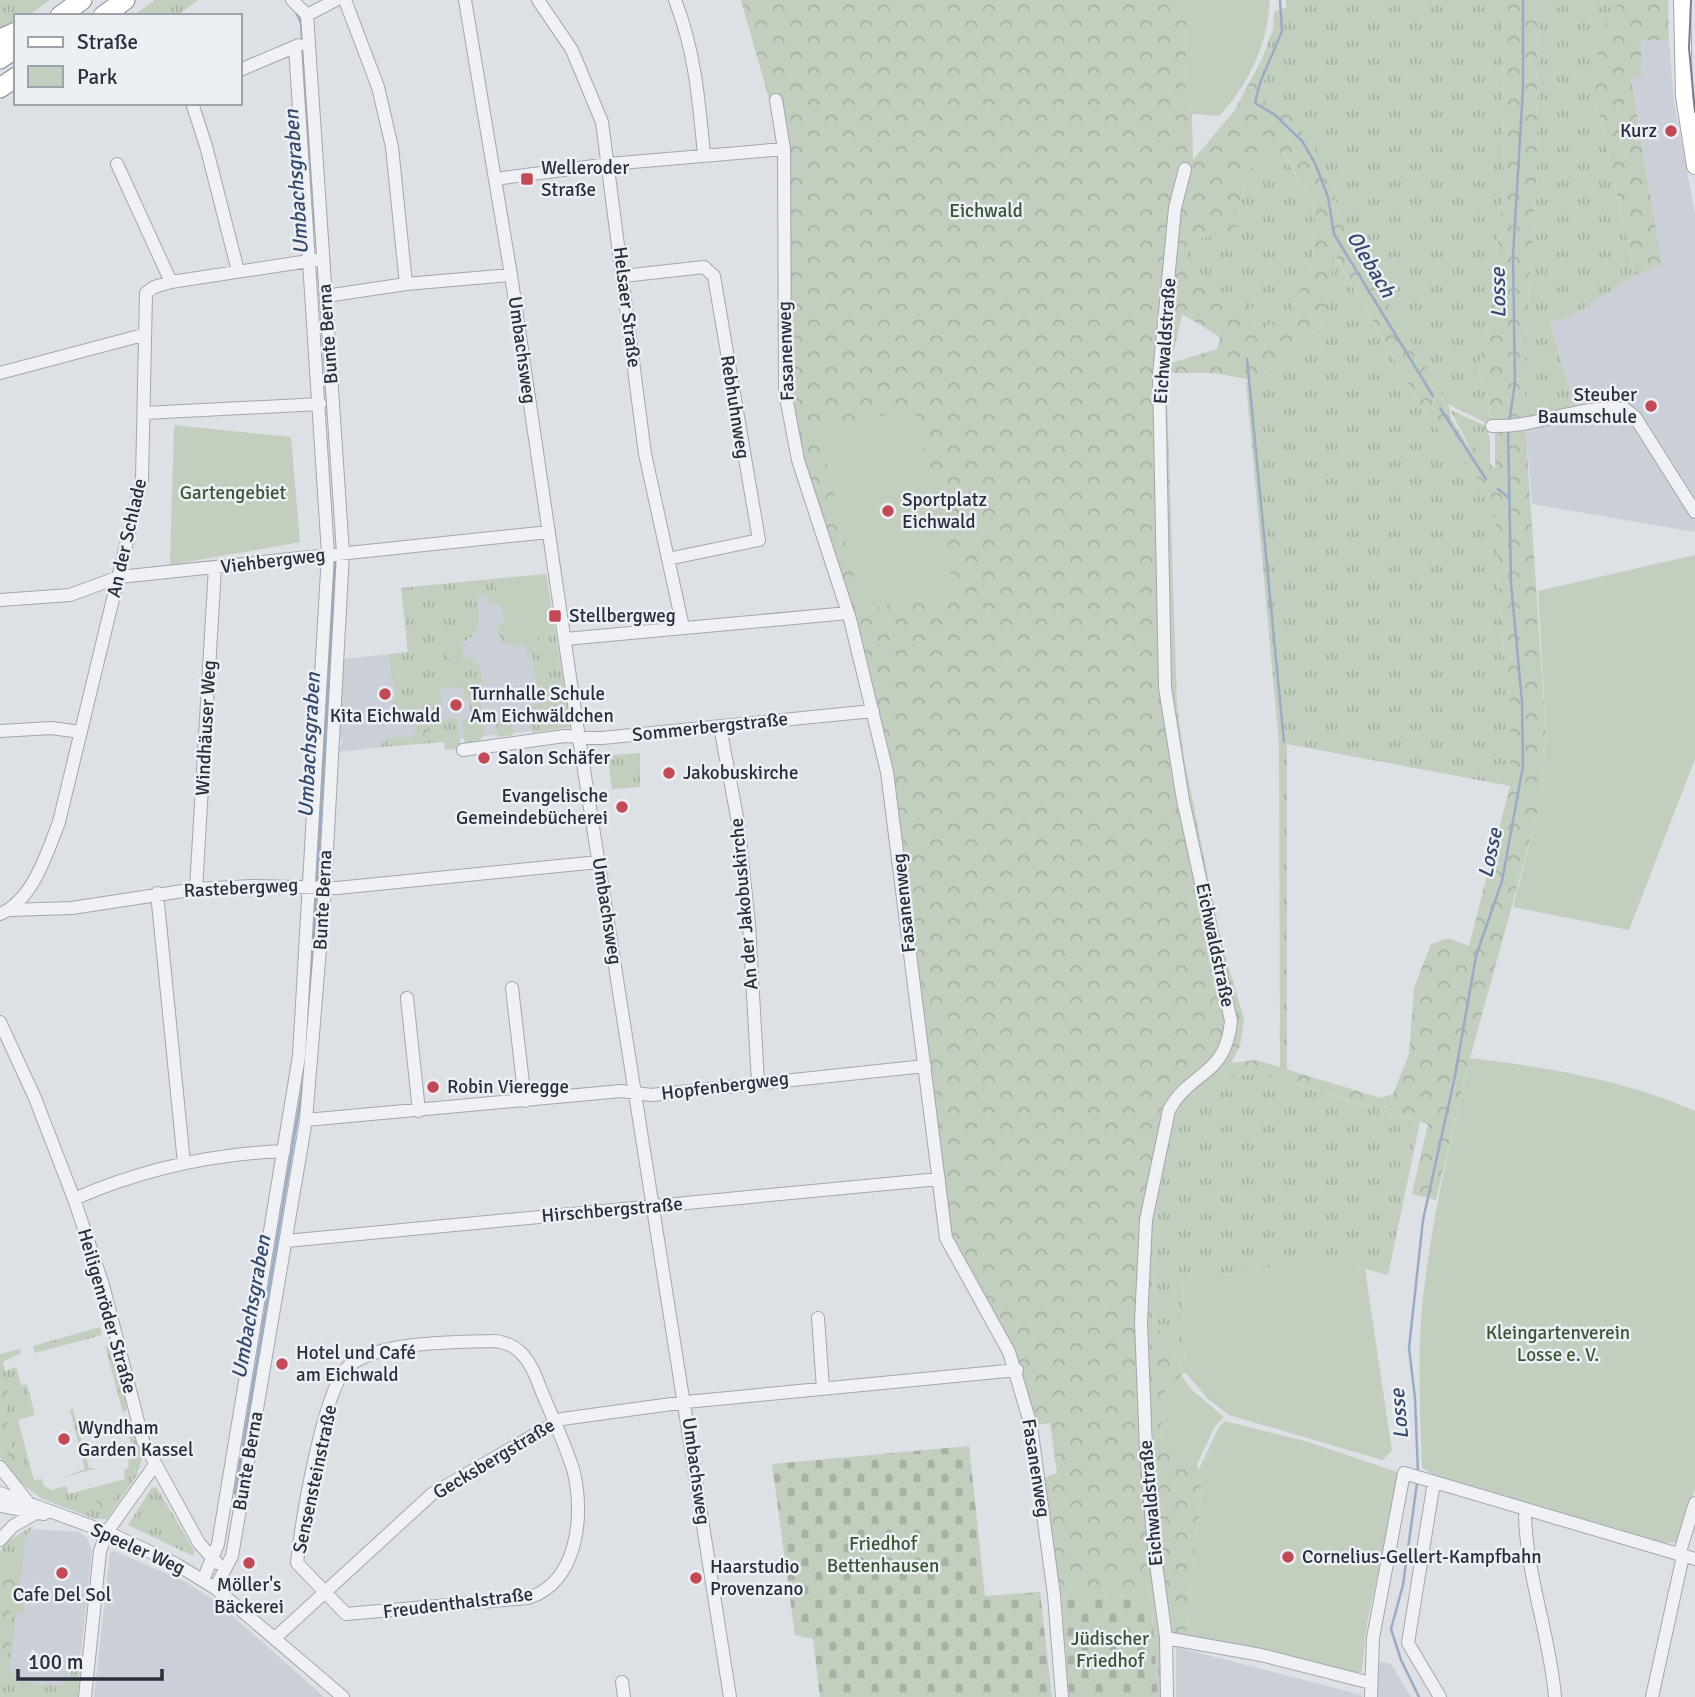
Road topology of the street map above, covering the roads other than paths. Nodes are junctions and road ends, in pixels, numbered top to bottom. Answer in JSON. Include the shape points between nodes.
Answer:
{"nodes":[{"id":1,"x":125,"y":0,"type":"edge"},
{"id":2,"x":292,"y":0,"type":"edge"},
{"id":3,"x":336,"y":0,"type":"edge"},
{"id":4,"x":345,"y":0,"type":"edge"},
{"id":5,"x":465,"y":0,"type":"edge"},
{"id":6,"x":538,"y":0,"type":"edge"},
{"id":7,"x":676,"y":0,"type":"edge"},
{"id":8,"x":1682,"y":0,"type":"edge"},
{"id":9,"x":106,"y":14,"type":"edge"},
{"id":10,"x":307,"y":15,"type":"junction"},
{"id":11,"x":302,"y":44,"type":"junction"},
{"id":12,"x":242,"y":69,"type":"edge"},
{"id":13,"x":776,"y":100,"type":"dead end"},
{"id":14,"x":193,"y":105,"type":"edge"},
{"id":15,"x":784,"y":149,"type":"junction"},
{"id":16,"x":704,"y":156,"type":"junction"},
{"id":17,"x":117,"y":164,"type":"dead end"},
{"id":18,"x":609,"y":164,"type":"junction"},
{"id":19,"x":1695,"y":166,"type":"edge"},
{"id":20,"x":1185,"y":169,"type":"dead end"},
{"id":21,"x":495,"y":179,"type":"junction"},
{"id":22,"x":316,"y":260,"type":"junction"},
{"id":23,"x":238,"y":271,"type":"junction"},
{"id":24,"x":511,"y":275,"type":"junction"},
{"id":25,"x":623,"y":276,"type":"junction"},
{"id":26,"x":171,"y":282,"type":"junction"},
{"id":27,"x":406,"y":284,"type":"junction"},
{"id":28,"x":326,"y":296,"type":"junction"},
{"id":29,"x":144,"y":335,"type":"junction"},
{"id":30,"x":0,"y":373,"type":"edge"},
{"id":31,"x":320,"y":404,"type":"junction"},
{"id":32,"x":145,"y":413,"type":"junction"},
{"id":33,"x":1492,"y":426,"type":"dead end"},
{"id":34,"x":1695,"y":512,"type":"edge"},
{"id":35,"x":549,"y":532,"type":"junction"},
{"id":36,"x":336,"y":554,"type":"junction"},
{"id":37,"x":668,"y":559,"type":"junction"},
{"id":38,"x":215,"y":568,"type":"junction"},
{"id":39,"x":119,"y":577,"type":"junction"},
{"id":40,"x":0,"y":600,"type":"edge"},
{"id":41,"x":848,"y":613,"type":"junction"},
{"id":42,"x":683,"y":627,"type":"junction"},
{"id":43,"x":565,"y":639,"type":"junction"},
{"id":44,"x":873,"y":711,"type":"junction"},
{"id":45,"x":720,"y":727,"type":"junction"},
{"id":46,"x":0,"y":731,"type":"edge"},
{"id":47,"x":81,"y":732,"type":"junction"},
{"id":48,"x":579,"y":738,"type":"junction"},
{"id":49,"x":463,"y":750,"type":"dead end"},
{"id":50,"x":599,"y":862,"type":"junction"},
{"id":51,"x":317,"y":886,"type":"junction"},
{"id":52,"x":196,"y":889,"type":"junction"},
{"id":53,"x":157,"y":893,"type":"junction"},
{"id":54,"x":4,"y":912,"type":"edge"},
{"id":55,"x":512,"y":988,"type":"dead end"},
{"id":56,"x":407,"y":998,"type":"dead end"},
{"id":57,"x":0,"y":1022,"type":"edge"},
{"id":58,"x":926,"y":1066,"type":"junction"},
{"id":59,"x":758,"y":1082,"type":"junction"},
{"id":60,"x":636,"y":1093,"type":"junction"},
{"id":61,"x":524,"y":1101,"type":"junction"},
{"id":62,"x":419,"y":1111,"type":"junction"},
{"id":63,"x":306,"y":1120,"type":"junction"},
{"id":64,"x":284,"y":1151,"type":"junction"},
{"id":65,"x":184,"y":1163,"type":"junction"},
{"id":66,"x":939,"y":1179,"type":"junction"},
{"id":67,"x":74,"y":1199,"type":"junction"},
{"id":68,"x":654,"y":1206,"type":"junction"},
{"id":69,"x":286,"y":1241,"type":"junction"},
{"id":70,"x":818,"y":1318,"type":"dead end"},
{"id":71,"x":1017,"y":1370,"type":"junction"},
{"id":72,"x":824,"y":1389,"type":"junction"},
{"id":73,"x":686,"y":1402,"type":"junction"},
{"id":74,"x":554,"y":1422,"type":"junction"},
{"id":75,"x":155,"y":1466,"type":"junction"},
{"id":76,"x":0,"y":1467,"type":"edge"},
{"id":77,"x":1431,"y":1481,"type":"junction"},
{"id":78,"x":0,"y":1493,"type":"edge"},
{"id":79,"x":27,"y":1501,"type":"junction"},
{"id":80,"x":1695,"y":1503,"type":"edge"},
{"id":81,"x":0,"y":1506,"type":"edge"},
{"id":82,"x":1525,"y":1510,"type":"junction"},
{"id":83,"x":36,"y":1513,"type":"junction"},
{"id":84,"x":58,"y":1515,"type":"junction"},
{"id":85,"x":107,"y":1532,"type":"junction"},
{"id":86,"x":0,"y":1540,"type":"edge"},
{"id":87,"x":1686,"y":1556,"type":"edge"},
{"id":88,"x":218,"y":1563,"type":"junction"},
{"id":89,"x":203,"y":1580,"type":"junction"},
{"id":90,"x":215,"y":1588,"type":"junction"},
{"id":91,"x":323,"y":1592,"type":"junction"},
{"id":92,"x":275,"y":1638,"type":"junction"},
{"id":93,"x":1166,"y":1639,"type":"junction"},
{"id":94,"x":622,"y":1682,"type":"dead end"},
{"id":95,"x":1371,"y":1683,"type":"junction"},
{"id":96,"x":85,"y":1697,"type":"edge"},
{"id":97,"x":343,"y":1697,"type":"edge"},
{"id":98,"x":624,"y":1697,"type":"edge"},
{"id":99,"x":730,"y":1697,"type":"edge"},
{"id":100,"x":1062,"y":1697,"type":"edge"},
{"id":101,"x":1167,"y":1697,"type":"edge"},
{"id":102,"x":1371,"y":1697,"type":"edge"},
{"id":103,"x":1440,"y":1697,"type":"edge"},
{"id":104,"x":1555,"y":1697,"type":"edge"},
{"id":105,"x":1652,"y":1697,"type":"edge"}],
"edges":[{"from":1,"to":9,"type":"highway"},
{"from":2,"to":10,"type":"street"},
{"from":3,"to":10,"type":"street"},
{"from":4,"to":27,"type":"street","via":[[379,87],[392,147]]},
{"from":5,"to":21,"type":"street","name":"Umbachsweg"},
{"from":6,"to":18,"type":"street","name":"Helsaer Straße","via":[[572,50],[601,122]]},
{"from":7,"to":16,"type":"street","via":[[698,78]]},
{"from":8,"to":19,"type":"main road","via":[[1684,96]]},
{"from":10,"to":11,"type":"street","name":"Bunte Berna"},
{"from":11,"to":12,"type":"street"},
{"from":11,"to":22,"type":"street","name":"Bunte Berna"},
{"from":13,"to":15,"type":"street","name":"Fasanenweg"},
{"from":14,"to":23,"type":"street"},
{"from":15,"to":16,"type":"street"},
{"from":15,"to":41,"type":"street","name":"Fasanenweg","via":[[785,392],[798,460]]},
{"from":16,"to":18,"type":"street"},
{"from":17,"to":26,"type":"street"},
{"from":18,"to":21,"type":"street"},
{"from":18,"to":25,"type":"street","name":"Helsaer Straße"},
{"from":20,"to":93,"type":"street","name":"Eichwaldstraße","via":[[1175,208],[1159,375],[1165,688],[1183,800],[1231,1021],[1229,1042],[1220,1059],[1176,1097],[1169,1110],[1146,1220],[1142,1322],[1146,1450]]},
{"from":21,"to":24,"type":"street","name":"Umbachsweg"},
{"from":22,"to":23,"type":"street"},
{"from":22,"to":28,"type":"street","name":"Bunte Berna"},
{"from":22,"to":31,"type":"street","name":"Bunte Berna"},
{"from":23,"to":26,"type":"street"},
{"from":24,"to":27,"type":"street"},
{"from":24,"to":35,"type":"street","name":"Umbachsweg"},
{"from":25,"to":37,"type":"street","name":"Helsaer Straße","via":[[645,454]]},
{"from":25,"to":37,"type":"street","name":"Rebhuhnweg","via":[[704,267],[714,276],[759,540]]},
{"from":26,"to":29,"type":"street","name":"An der Schlade","via":[[146,293]]},
{"from":27,"to":28,"type":"street"},
{"from":28,"to":36,"type":"street","name":"Bunte Berna"},
{"from":29,"to":30,"type":"street"},
{"from":29,"to":32,"type":"street","name":"An der Schlade"},
{"from":31,"to":32,"type":"street"},
{"from":31,"to":36,"type":"street","name":"Bunte Berna"},
{"from":32,"to":39,"type":"street","name":"An der Schlade","via":[[142,479]]},
{"from":33,"to":34,"type":"street","via":[[1517,427],[1581,412],[1625,409],[1635,417]]},
{"from":35,"to":36,"type":"street","name":"Viehbergweg"},
{"from":35,"to":43,"type":"street","name":"Umbachsweg"},
{"from":36,"to":38,"type":"street","name":"Viehbergweg"},
{"from":36,"to":51,"type":"street","name":"Bunte Berna"},
{"from":37,"to":42,"type":"street","name":"Helsaer Straße"},
{"from":38,"to":39,"type":"street","name":"Viehbergweg"},
{"from":38,"to":52,"type":"street","name":"Windhäuser Weg"},
{"from":39,"to":40,"type":"street","name":"Viehbergweg","via":[[70,595]]},
{"from":39,"to":47,"type":"street","name":"An der Schlade"},
{"from":41,"to":42,"type":"street"},
{"from":41,"to":44,"type":"street","name":"Fasanenweg"},
{"from":42,"to":43,"type":"street"},
{"from":43,"to":48,"type":"street","name":"Umbachsweg"},
{"from":44,"to":45,"type":"street","name":"Sommerbergstraße"},
{"from":44,"to":58,"type":"street","name":"Fasanenweg","via":[[895,827]]},
{"from":45,"to":48,"type":"street","name":"Sommerbergstraße"},
{"from":45,"to":59,"type":"street","name":"An der Jakobuskirche","via":[[738,822],[749,924]]},
{"from":46,"to":47,"type":"street","via":[[51,728]]},
{"from":47,"to":54,"type":"street","name":"An der Schlade","via":[[59,822],[44,861],[27,890]]},
{"from":48,"to":49,"type":"street","name":"Sommerbergstraße"},
{"from":48,"to":50,"type":"street","name":"Umbachsweg"},
{"from":50,"to":51,"type":"street","name":"Rastebergweg"},
{"from":50,"to":60,"type":"street","name":"Umbachsweg"},
{"from":51,"to":52,"type":"street","name":"Rastebergweg"},
{"from":51,"to":63,"type":"street","name":"Bunte Berna"},
{"from":51,"to":64,"type":"street","name":"Bunte Berna"},
{"from":52,"to":53,"type":"street","name":"Rastebergweg"},
{"from":53,"to":54,"type":"street","name":"Rastebergweg","via":[[72,908]]},
{"from":53,"to":65,"type":"street"},
{"from":55,"to":61,"type":"street"},
{"from":56,"to":62,"type":"street"},
{"from":57,"to":67,"type":"street","name":"Heiligenröder Straße"},
{"from":58,"to":59,"type":"street","name":"Hopfenbergweg"},
{"from":58,"to":66,"type":"street","name":"Fasanenweg"},
{"from":59,"to":60,"type":"street","name":"Hopfenbergweg"},
{"from":60,"to":61,"type":"street","name":"Hopfenbergweg"},
{"from":60,"to":68,"type":"street","name":"Umbachsweg"},
{"from":61,"to":62,"type":"street","name":"Hopfenbergweg"},
{"from":62,"to":63,"type":"street","name":"Hopfenbergweg"},
{"from":63,"to":69,"type":"street","name":"Bunte Berna"},
{"from":64,"to":65,"type":"street"},
{"from":64,"to":88,"type":"street","name":"Bunte Berna"},
{"from":65,"to":67,"type":"street"},
{"from":66,"to":68,"type":"street","name":"Hirschbergstraße"},
{"from":66,"to":71,"type":"street","name":"Fasanenweg","via":[[946,1238]]},
{"from":67,"to":75,"type":"street","name":"Heiligenröder Straße","via":[[114,1323],[135,1415]]},
{"from":68,"to":69,"type":"street","name":"Hirschbergstraße"},
{"from":68,"to":73,"type":"street","name":"Umbachsweg"},
{"from":69,"to":88,"type":"street","name":"Bunte Berna","via":[[232,1556]]},
{"from":70,"to":72,"type":"street"},
{"from":71,"to":72,"type":"street","name":"Gecksbergstraße"},
{"from":71,"to":100,"type":"street","name":"Fasanenweg","via":[[1034,1440]]},
{"from":72,"to":73,"type":"street","name":"Gecksbergstraße"},
{"from":73,"to":74,"type":"street","name":"Gecksbergstraße"},
{"from":73,"to":99,"type":"street","name":"Umbachsweg"},
{"from":74,"to":91,"type":"street","name":"Gecksbergstraße","via":[[432,1494]]},
{"from":74,"to":91,"type":"street","name":"Freudenthalstraße","via":[[573,1470],[577,1514],[569,1558],[551,1588],[527,1598],[349,1615]]},
{"from":74,"to":91,"type":"street","name":"Sensensteinstraße","via":[[530,1366],[509,1344],[453,1343],[360,1359],[343,1371],[310,1482],[297,1563]]},
{"from":75,"to":85,"type":"street"},
{"from":75,"to":88,"type":"street","name":"Heiligenröder Straße"},
{"from":76,"to":79,"type":"street"},
{"from":77,"to":82,"type":"street"},
{"from":77,"to":95,"type":"street","via":[[1407,1474],[1379,1601]]},
{"from":77,"to":103,"type":"street","via":[[1408,1643]]},
{"from":78,"to":79,"type":"street","name":"Speeler Weg"},
{"from":79,"to":84,"type":"street","name":"Speeler Weg"},
{"from":80,"to":87,"type":"street"},
{"from":81,"to":83,"type":"street","name":"Speeler Weg"},
{"from":82,"to":87,"type":"street"},
{"from":82,"to":104,"type":"street"},
{"from":83,"to":84,"type":"street","name":"Speeler Weg"},
{"from":83,"to":86,"type":"street"},
{"from":84,"to":85,"type":"street","name":"Speeler Weg"},
{"from":85,"to":89,"type":"street","name":"Speeler Weg"},
{"from":85,"to":96,"type":"street","via":[[100,1551]]},
{"from":87,"to":105,"type":"street"},
{"from":88,"to":89,"type":"street","name":"Bunte Berna"},
{"from":88,"to":90,"type":"street"},
{"from":89,"to":90,"type":"street","name":"Speeler Weg"},
{"from":90,"to":92,"type":"street"},
{"from":91,"to":92,"type":"street","name":"Gecksbergstraße"},
{"from":92,"to":97,"type":"street"},
{"from":93,"to":95,"type":"street","via":[[1261,1655]]},
{"from":93,"to":101,"type":"street","name":"Eichwaldstraße"},
{"from":94,"to":98,"type":"street"},
{"from":95,"to":102,"type":"street"}]}
